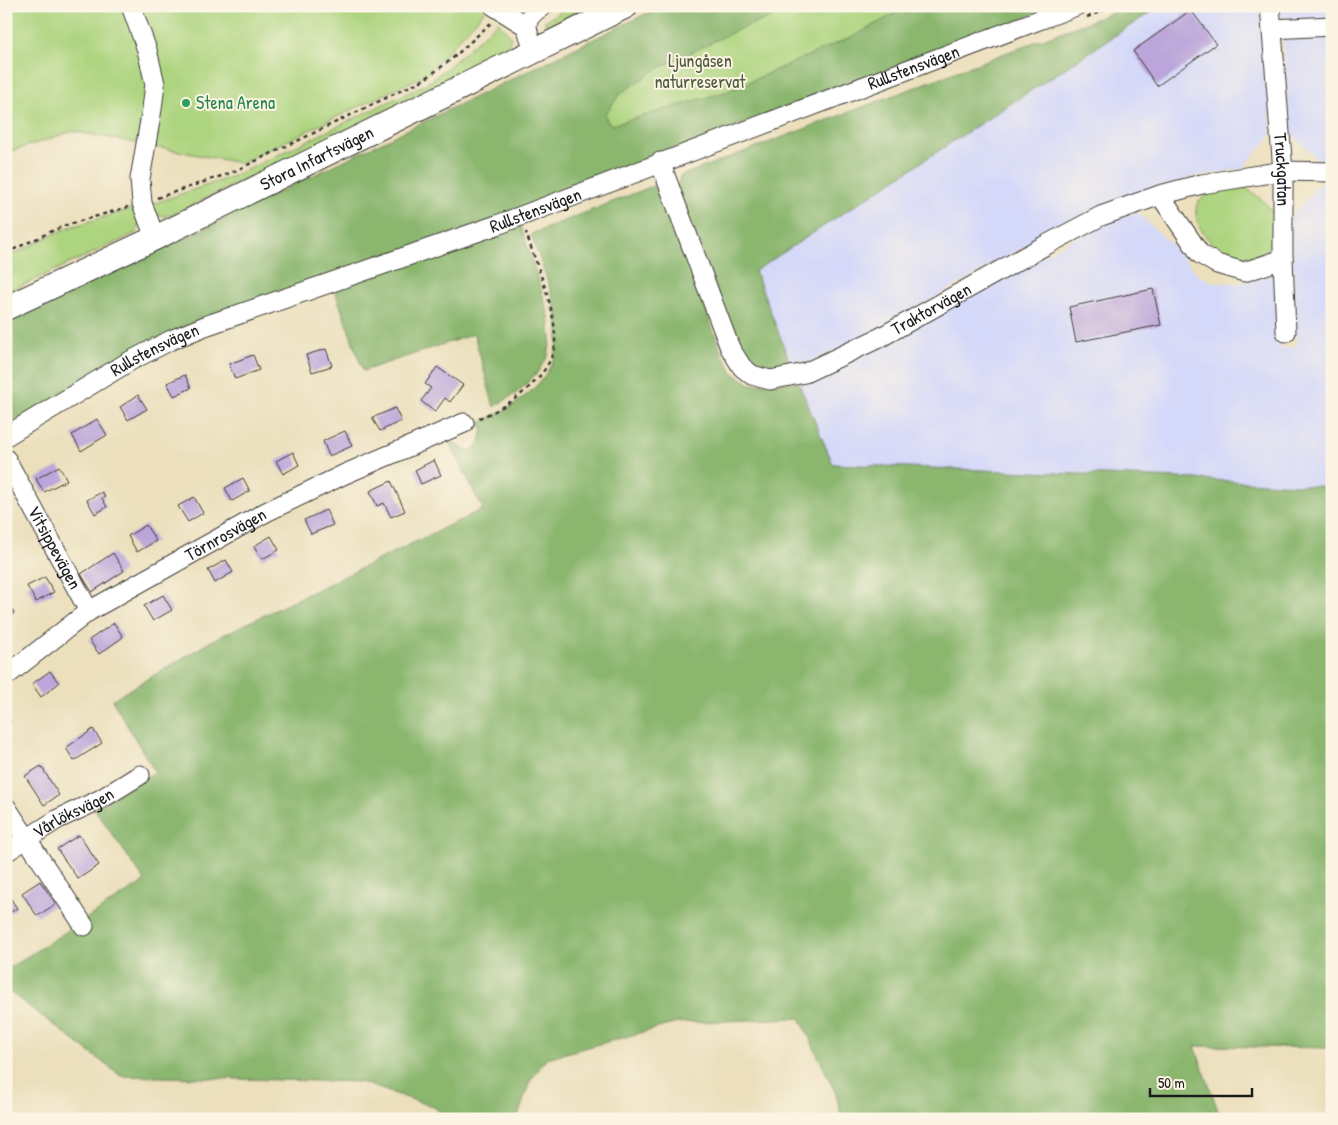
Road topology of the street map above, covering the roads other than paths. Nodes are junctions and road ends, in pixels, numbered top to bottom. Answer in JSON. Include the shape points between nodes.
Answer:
{"nodes":[{"id":1,"x":131,"y":6,"type":"edge"},
{"id":2,"x":543,"y":6,"type":"edge"},
{"id":3,"x":626,"y":6,"type":"edge"},
{"id":4,"x":1076,"y":6,"type":"edge"},
{"id":5,"x":1270,"y":6,"type":"edge"},
{"id":6,"x":499,"y":9,"type":"edge"},
{"id":7,"x":526,"y":26,"type":"junction"},
{"id":8,"x":1332,"y":26,"type":"edge"},
{"id":9,"x":1272,"y":28,"type":"junction"},
{"id":10,"x":536,"y":52,"type":"junction"},
{"id":11,"x":660,"y":162,"type":"junction"},
{"id":12,"x":1283,"y":171,"type":"junction"},
{"id":13,"x":1332,"y":172,"type":"edge"},
{"id":14,"x":1160,"y":195,"type":"junction"},
{"id":15,"x":156,"y":238,"type":"junction"},
{"id":16,"x":1283,"y":259,"type":"junction"},
{"id":17,"x":6,"y":308,"type":"edge"},
{"id":18,"x":1286,"y":332,"type":"dead end"},
{"id":19,"x":464,"y":423,"type":"road end"},
{"id":20,"x":6,"y":436,"type":"edge"},
{"id":21,"x":6,"y":459,"type":"edge"},
{"id":22,"x":89,"y":611,"type":"junction"},
{"id":23,"x":6,"y":676,"type":"edge"},
{"id":24,"x":140,"y":775,"type":"dead end"},
{"id":25,"x":6,"y":807,"type":"edge"},
{"id":26,"x":26,"y":839,"type":"junction"},
{"id":27,"x":6,"y":852,"type":"edge"},
{"id":28,"x":84,"y":926,"type":"dead end"}],
"edges":[{"from":1,"to":15,"type":"street","via":[[148,50],[155,84],[140,179],[142,203]]},
{"from":2,"to":7,"type":"street","via":[[528,18]]},
{"from":3,"to":10,"type":"main road","name":"Stora Infartsvägen"},
{"from":4,"to":11,"type":"street","name":"Rullstensvägen"},
{"from":5,"to":9,"type":"street","name":"Truckgatan"},
{"from":6,"to":7,"type":"street"},
{"from":7,"to":10,"type":"street"},
{"from":8,"to":9,"type":"street"},
{"from":9,"to":12,"type":"street","name":"Truckgatan"},
{"from":10,"to":15,"type":"main road","name":"Stora Infartsvägen"},
{"from":11,"to":14,"type":"street","name":"Traktorvägen","via":[[730,348],[752,375],[770,380],[805,373],[881,337],[1100,216]]},
{"from":11,"to":20,"type":"street","name":"Rullstensvägen","via":[[520,216],[171,340],[130,360]]},
{"from":12,"to":13,"type":"street","name":"Traktorvägen"},
{"from":12,"to":14,"type":"street","name":"Traktorvägen","via":[[1202,184]]},
{"from":12,"to":16,"type":"street","name":"Truckgatan"},
{"from":14,"to":16,"type":"street","via":[[1200,254],[1217,264],[1244,272]]},
{"from":15,"to":17,"type":"main road","name":"Stora Infartsvägen"},
{"from":16,"to":18,"type":"street","name":"Truckgatan"},
{"from":19,"to":22,"type":"street","name":"Törnrosvägen","via":[[266,512]]},
{"from":21,"to":22,"type":"street","name":"Vitsippevägen"},
{"from":22,"to":23,"type":"street","name":"Törnrosvägen"},
{"from":24,"to":26,"type":"street","name":"Vårlöksvägen"},
{"from":25,"to":26,"type":"street"},
{"from":26,"to":27,"type":"street","name":"Vårlöksvägen"},
{"from":26,"to":28,"type":"street"}]}
